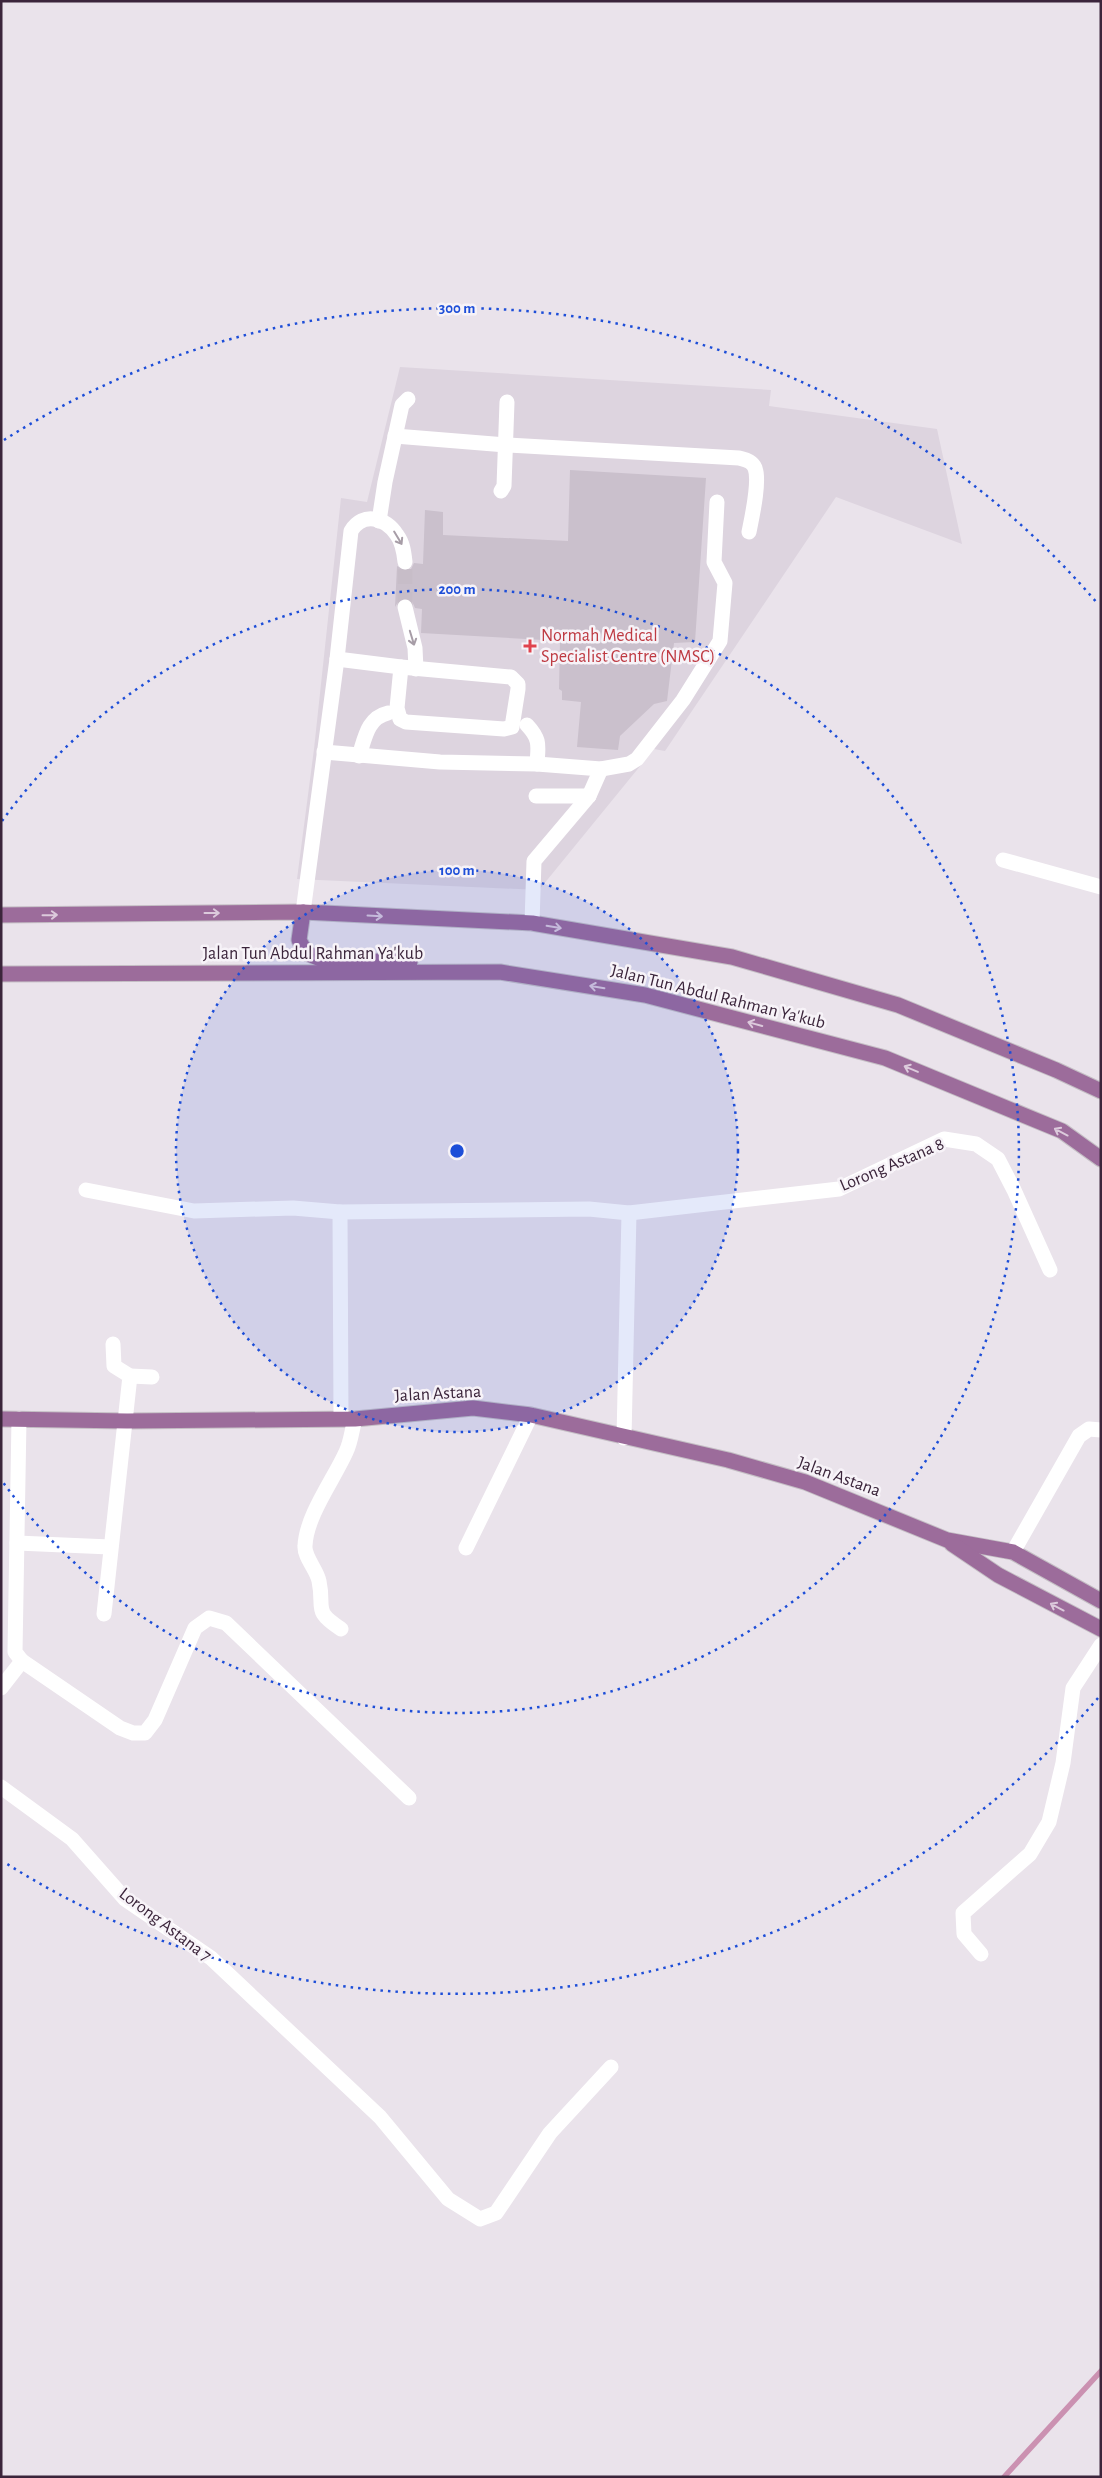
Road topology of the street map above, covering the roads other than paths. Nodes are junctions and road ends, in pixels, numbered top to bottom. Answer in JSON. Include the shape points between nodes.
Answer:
{"nodes":[{"id":1,"x":408,"y":399,"type":"dead end"},
{"id":2,"x":507,"y":402,"type":"dead end"},
{"id":3,"x":395,"y":436,"type":"junction"},
{"id":4,"x":506,"y":445,"type":"junction"},
{"id":5,"x":501,"y":491,"type":"dead end"},
{"id":6,"x":717,"y":502,"type":"dead end"},
{"id":7,"x":379,"y":520,"type":"junction"},
{"id":8,"x":749,"y":532,"type":"dead end"},
{"id":9,"x":406,"y":562,"type":"tunnel mouth"},
{"id":10,"x":405,"y":607,"type":"tunnel mouth"},
{"id":11,"x":338,"y":659,"type":"junction"},
{"id":12,"x":408,"y":668,"type":"junction"},
{"id":13,"x":388,"y":713,"type":"dead end"},
{"id":14,"x":527,"y":725,"type":"dead end"},
{"id":15,"x":324,"y":752,"type":"junction"},
{"id":16,"x":359,"y":756,"type":"junction"},
{"id":17,"x":537,"y":764,"type":"junction"},
{"id":18,"x":601,"y":769,"type":"junction"},
{"id":19,"x":536,"y":796,"type":"dead end"},
{"id":20,"x":589,"y":796,"type":"junction"},
{"id":21,"x":1003,"y":860,"type":"dead end"},
{"id":22,"x":1101,"y":887,"type":"edge"},
{"id":23,"x":303,"y":912,"type":"junction"},
{"id":24,"x":1,"y":916,"type":"edge"},
{"id":25,"x":532,"y":923,"type":"junction"},
{"id":26,"x":500,"y":972,"type":"junction"},
{"id":27,"x":1,"y":974,"type":"edge"},
{"id":28,"x":1101,"y":1091,"type":"edge"},
{"id":29,"x":1101,"y":1159,"type":"edge"},
{"id":30,"x":86,"y":1190,"type":"dead end"},
{"id":31,"x":340,"y":1212,"type":"junction"},
{"id":32,"x":629,"y":1213,"type":"junction"},
{"id":33,"x":1050,"y":1270,"type":"dead end"},
{"id":34,"x":113,"y":1344,"type":"dead end"},
{"id":35,"x":130,"y":1376,"type":"junction"},
{"id":36,"x":152,"y":1377,"type":"dead end"},
{"id":37,"x":531,"y":1414,"type":"junction"},
{"id":38,"x":348,"y":1418,"type":"junction"},
{"id":39,"x":1,"y":1419,"type":"edge"},
{"id":40,"x":19,"y":1419,"type":"junction"},
{"id":41,"x":127,"y":1421,"type":"junction"},
{"id":42,"x":1101,"y":1430,"type":"edge"},
{"id":43,"x":624,"y":1438,"type":"junction"},
{"id":44,"x":947,"y":1540,"type":"junction"},
{"id":45,"x":17,"y":1543,"type":"junction"},
{"id":46,"x":110,"y":1547,"type":"junction"},
{"id":47,"x":466,"y":1548,"type":"dead end"},
{"id":48,"x":1013,"y":1552,"type":"junction"},
{"id":49,"x":1081,"y":1588,"type":"junction"},
{"id":50,"x":1101,"y":1597,"type":"edge"},
{"id":51,"x":1101,"y":1601,"type":"edge"},
{"id":52,"x":104,"y":1614,"type":"dead end"},
{"id":53,"x":341,"y":1629,"type":"dead end"},
{"id":54,"x":1101,"y":1629,"type":"edge"},
{"id":55,"x":1101,"y":1645,"type":"edge"},
{"id":56,"x":22,"y":1661,"type":"junction"},
{"id":57,"x":1,"y":1688,"type":"edge"},
{"id":58,"x":1,"y":1787,"type":"edge"},
{"id":59,"x":409,"y":1798,"type":"dead end"},
{"id":60,"x":981,"y":1954,"type":"dead end"},
{"id":61,"x":611,"y":2067,"type":"dead end"}],
"edges":[{"from":1,"to":3,"type":"street","via":[[402,405]]},
{"from":2,"to":4,"type":"street"},
{"from":3,"to":4,"type":"street"},
{"from":3,"to":7,"type":"street"},
{"from":4,"to":5,"type":"street"},
{"from":4,"to":8,"type":"street","via":[[750,461],[756,469],[756,478]]},
{"from":6,"to":18,"type":"street","via":[[714,562],[725,583],[719,645],[643,754],[630,764]]},
{"from":7,"to":9,"type":"street","one_way":true,"via":[[396,533]]},
{"from":7,"to":11,"type":"street","via":[[358,521],[351,531]]},
{"from":10,"to":12,"type":"street","one_way":true,"via":[[415,648]]},
{"from":11,"to":12,"type":"street"},
{"from":11,"to":15,"type":"street"},
{"from":12,"to":12,"type":"street","via":[[511,677],[518,684],[512,727],[504,729],[400,719],[397,708]]},
{"from":13,"to":16,"type":"street","via":[[374,719],[369,726]]},
{"from":14,"to":17,"type":"street","via":[[537,735]]},
{"from":15,"to":16,"type":"street"},
{"from":15,"to":23,"type":"street"},
{"from":16,"to":17,"type":"street","via":[[489,765]]},
{"from":17,"to":18,"type":"street"},
{"from":18,"to":20,"type":"street"},
{"from":19,"to":20,"type":"street"},
{"from":20,"to":25,"type":"street","via":[[534,861]]},
{"from":21,"to":22,"type":"street"},
{"from":24,"to":23,"type":"main road","name":"Jalan Tun Abdul Rahman Ya'kub","one_way":true},
{"from":23,"to":25,"type":"main road","name":"Jalan Tun Abdul Rahman Ya'kub","one_way":true},
{"from":23,"to":26,"type":"main road","via":[[299,940],[306,953],[322,960],[467,964]]},
{"from":25,"to":28,"type":"main road","name":"Jalan Tun Abdul Rahman Ya'kub","one_way":true,"via":[[732,956],[889,1002]]},
{"from":26,"to":27,"type":"main road","name":"Jalan Tun Abdul Rahman Ya'kub"},
{"from":29,"to":26,"type":"main road","name":"Jalan Tun Abdul Rahman Ya'kub","one_way":true,"via":[[1062,1131],[885,1058],[645,995]]},
{"from":30,"to":31,"type":"street","name":"Lorong Astana 8","via":[[194,1211],[293,1208]]},
{"from":31,"to":32,"type":"street","name":"Lorong Astana 8","via":[[589,1209]]},
{"from":31,"to":38,"type":"street"},
{"from":32,"to":33,"type":"street","name":"Lorong Astana 8","via":[[839,1189],[944,1139],[976,1144],[998,1159]]},
{"from":32,"to":43,"type":"street"},
{"from":34,"to":35,"type":"street","via":[[114,1366]]},
{"from":35,"to":36,"type":"street"},
{"from":35,"to":41,"type":"street"},
{"from":37,"to":38,"type":"main road","name":"Jalan Astana","via":[[473,1408]]},
{"from":37,"to":43,"type":"main road","name":"Jalan Astana"},
{"from":37,"to":47,"type":"street"},
{"from":38,"to":41,"type":"main road","name":"Jalan Astana"},
{"from":38,"to":53,"type":"street","via":[[347,1450],[317,1508],[304,1548],[319,1581],[324,1618]]},
{"from":39,"to":40,"type":"main road","name":"Jalan Astana"},
{"from":40,"to":41,"type":"main road","name":"Jalan Astana"},
{"from":40,"to":45,"type":"street"},
{"from":41,"to":46,"type":"street"},
{"from":42,"to":48,"type":"street","via":[[1089,1429],[1079,1436]]},
{"from":43,"to":44,"type":"main road","name":"Jalan Astana","via":[[728,1460],[805,1482]]},
{"from":44,"to":48,"type":"main road","name":"Jalan Astana"},
{"from":54,"to":44,"type":"main road","name":"Jalan Astana","one_way":true,"via":[[998,1575]]},
{"from":45,"to":46,"type":"street"},
{"from":45,"to":56,"type":"street","via":[[15,1652]]},
{"from":46,"to":52,"type":"street"},
{"from":48,"to":49,"type":"main road","name":"Jalan Astana"},
{"from":49,"to":50,"type":"main road"},
{"from":49,"to":51,"type":"main road","name":"Jalan Astana"},
{"from":55,"to":60,"type":"street","via":[[1073,1688],[1063,1763],[1049,1822],[1030,1854],[963,1913],[964,1934]]},
{"from":56,"to":57,"type":"street"},
{"from":56,"to":59,"type":"street","via":[[120,1728],[133,1733],[145,1732],[155,1720],[195,1628],[209,1618],[226,1623]]},
{"from":58,"to":61,"type":"street","name":"Lorong Astana 7","via":[[72,1839],[125,1899],[211,1958],[380,2117],[448,2198],[480,2220],[496,2213],[550,2133]]}]}
